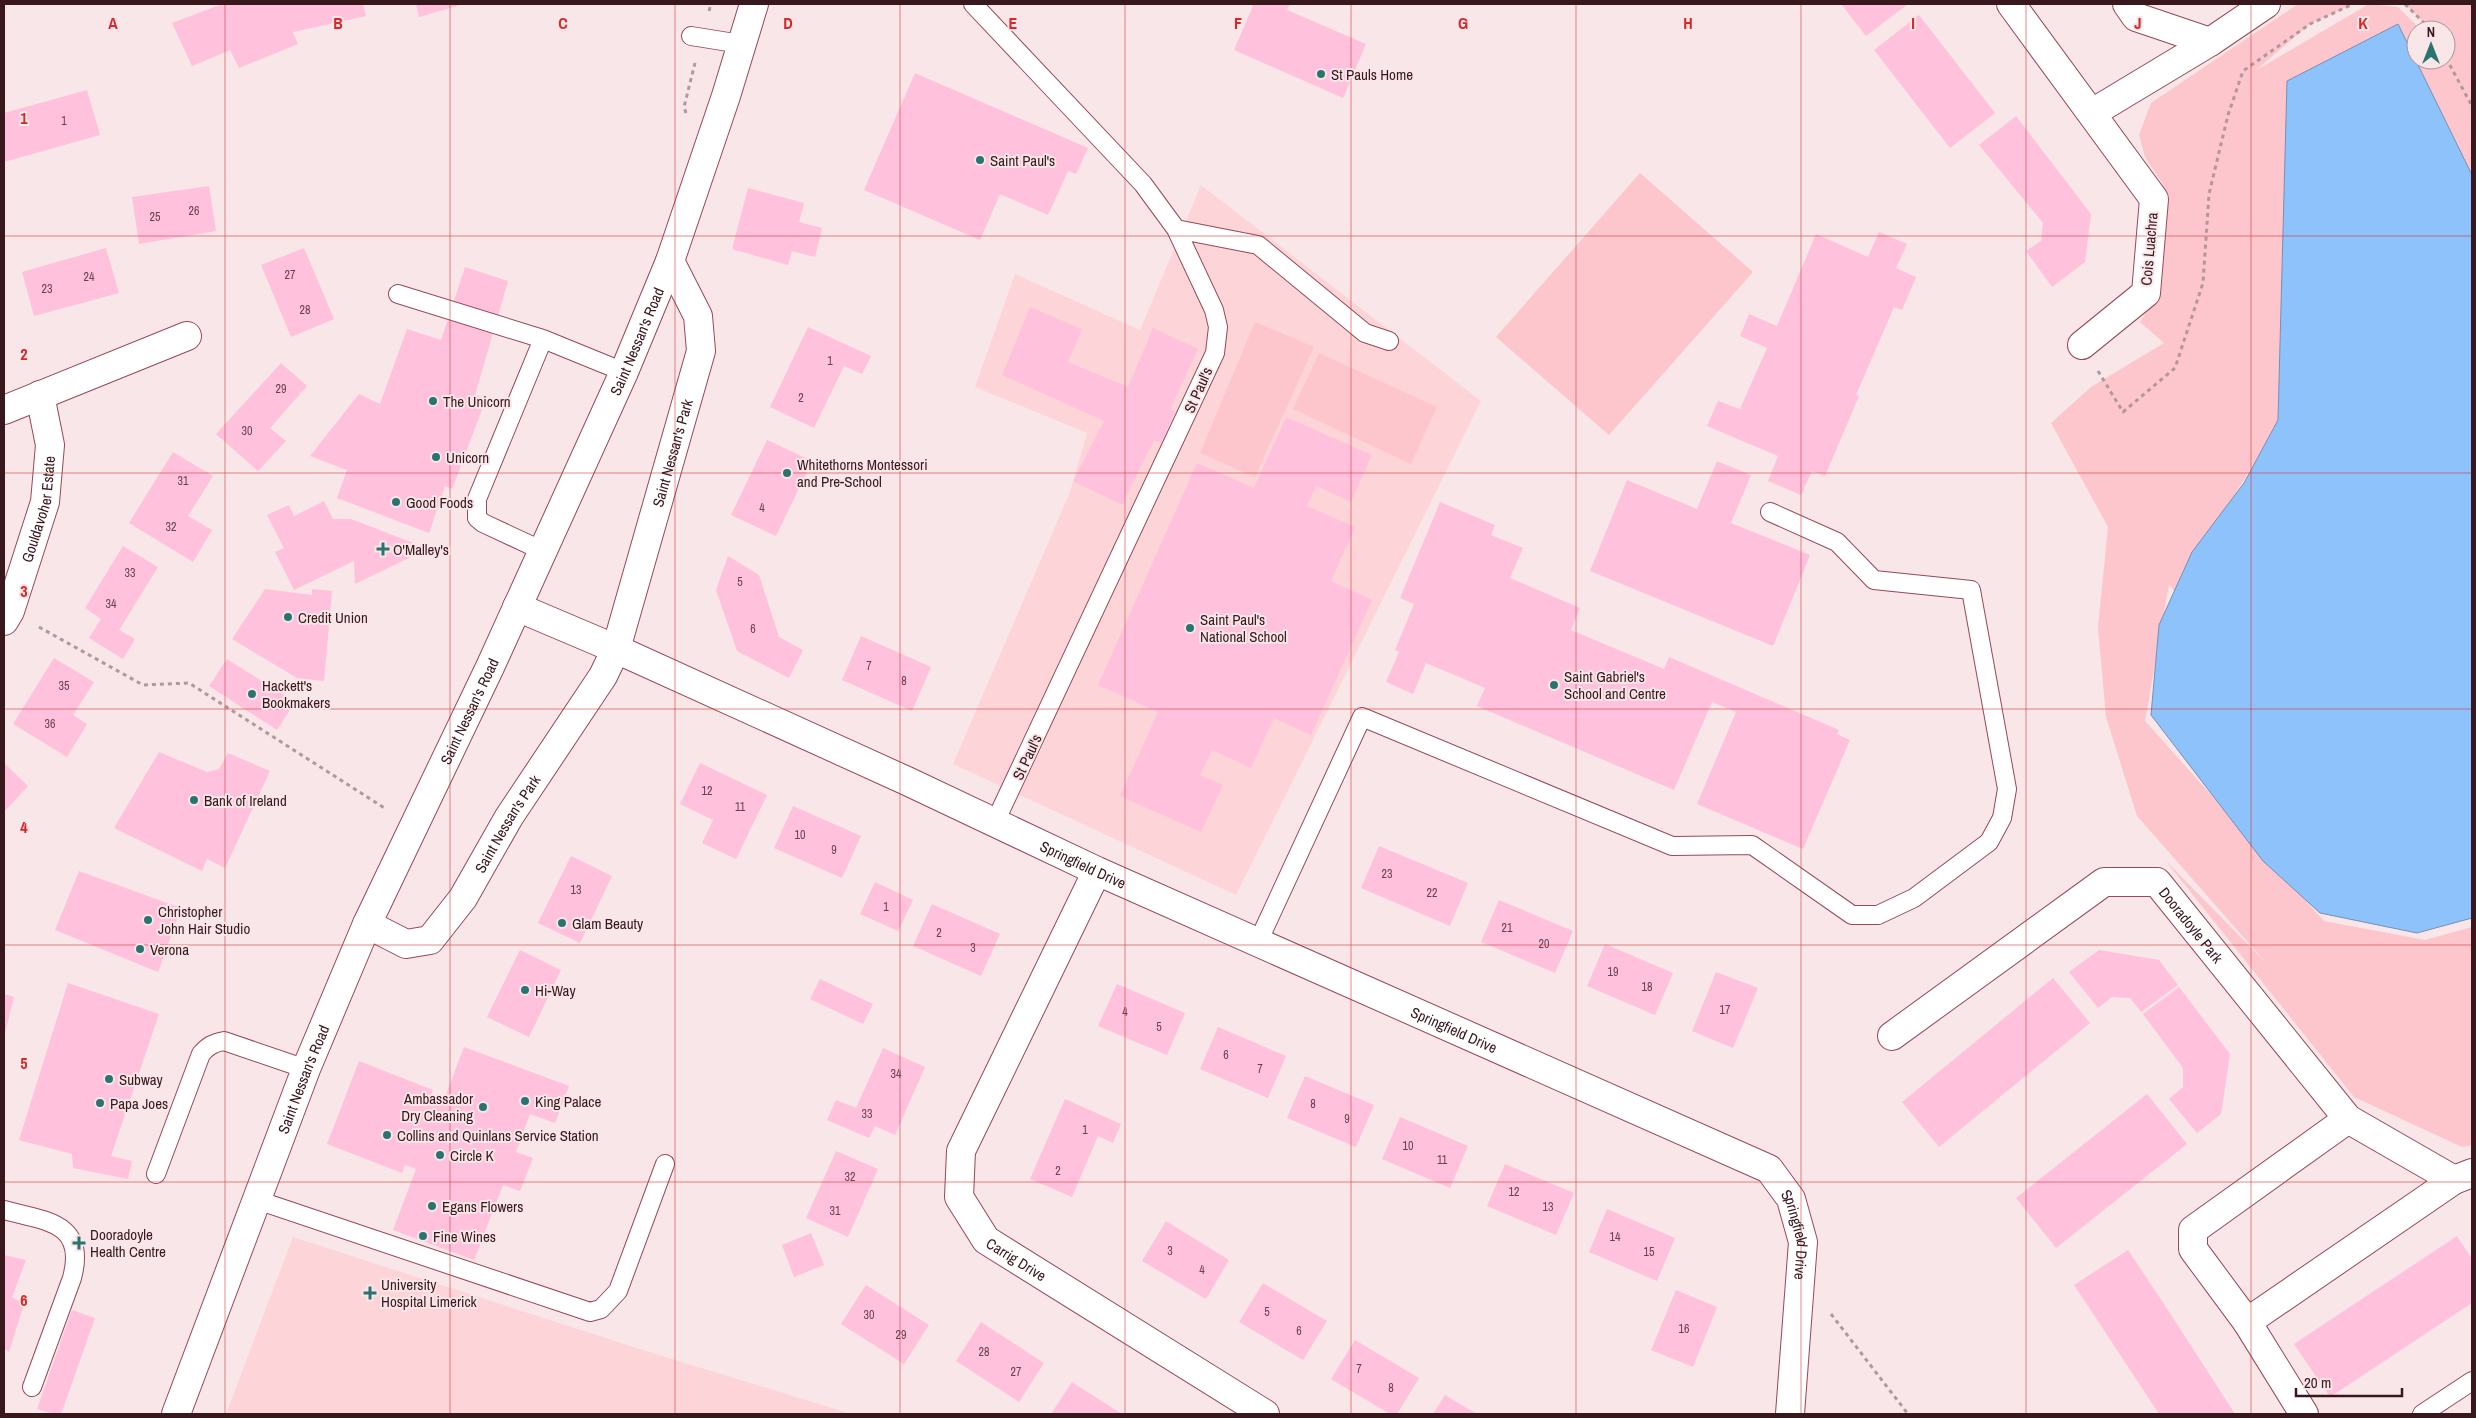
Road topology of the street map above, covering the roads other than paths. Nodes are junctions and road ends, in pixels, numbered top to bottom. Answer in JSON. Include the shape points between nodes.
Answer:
{"nodes":[{"id":1,"x":754,"y":4,"type":"edge"},
{"id":2,"x":974,"y":4,"type":"edge"},
{"id":3,"x":2010,"y":4,"type":"edge"},
{"id":4,"x":2127,"y":4,"type":"edge"},
{"id":5,"x":2266,"y":4,"type":"edge"},
{"id":6,"x":691,"y":36,"type":"dead end"},
{"id":7,"x":2210,"y":42,"type":"junction"},
{"id":8,"x":741,"y":44,"type":"junction"},
{"id":9,"x":2092,"y":113,"type":"junction"},
{"id":10,"x":1176,"y":229,"type":"junction"},
{"id":11,"x":670,"y":261,"type":"junction"},
{"id":12,"x":398,"y":294,"type":"dead end"},
{"id":13,"x":187,"y":336,"type":"dead end"},
{"id":14,"x":543,"y":339,"type":"junction"},
{"id":15,"x":1389,"y":341,"type":"dead end"},
{"id":16,"x":2082,"y":345,"type":"road end"},
{"id":17,"x":624,"y":372,"type":"junction"},
{"id":18,"x":40,"y":395,"type":"junction"},
{"id":19,"x":4,"y":410,"type":"edge"},
{"id":20,"x":1770,"y":512,"type":"dead end"},
{"id":21,"x":543,"y":551,"type":"junction"},
{"id":22,"x":517,"y":607,"type":"junction"},
{"id":23,"x":7,"y":616,"type":"edge"},
{"id":24,"x":616,"y":649,"type":"junction"},
{"id":25,"x":995,"y":822,"type":"junction"},
{"id":26,"x":1097,"y":871,"type":"junction"},
{"id":27,"x":367,"y":924,"type":"junction"},
{"id":28,"x":1258,"y":942,"type":"junction"},
{"id":29,"x":1892,"y":1036,"type":"dead end"},
{"id":30,"x":306,"y":1069,"type":"junction"},
{"id":31,"x":2348,"y":1119,"type":"junction"},
{"id":32,"x":666,"y":1164,"type":"dead end"},
{"id":33,"x":156,"y":1174,"type":"dead end"},
{"id":34,"x":2463,"y":1176,"type":"edge"},
{"id":35,"x":257,"y":1200,"type":"junction"},
{"id":36,"x":4,"y":1210,"type":"edge"},
{"id":37,"x":2247,"y":1322,"type":"junction"},
{"id":38,"x":2472,"y":1381,"type":"edge"},
{"id":39,"x":32,"y":1387,"type":"dead end"},
{"id":40,"x":176,"y":1414,"type":"edge"},
{"id":41,"x":1265,"y":1414,"type":"edge"},
{"id":42,"x":1790,"y":1414,"type":"edge"},
{"id":43,"x":2304,"y":1414,"type":"edge"},
{"id":44,"x":2422,"y":1414,"type":"edge"}],
"edges":[{"from":1,"to":8,"type":"street","name":"Saint Nessan's Road"},
{"from":2,"to":10,"type":"lane","name":"St Paul's","via":[[1143,184]]},
{"from":3,"to":9,"type":"street","name":"Cois Luachra"},
{"from":4,"to":7,"type":"street","via":[[2136,17]]},
{"from":5,"to":7,"type":"street"},
{"from":6,"to":8,"type":"lane"},
{"from":7,"to":9,"type":"street"},
{"from":8,"to":11,"type":"street","name":"Saint Nessan's Road"},
{"from":9,"to":16,"type":"street","name":"Cois Luachra","via":[[2154,199],[2146,292]]},
{"from":10,"to":15,"type":"lane","via":[[1258,245],[1365,333]]},
{"from":10,"to":25,"type":"lane","name":"St Paul's","via":[[1214,310],[1218,327],[1215,353]]},
{"from":11,"to":17,"type":"street","name":"Saint Nessan's Road"},
{"from":11,"to":24,"type":"street","name":"Saint Nessan's Park","via":[[698,316],[701,351]]},
{"from":12,"to":14,"type":"lane"},
{"from":13,"to":18,"type":"street"},
{"from":14,"to":17,"type":"lane"},
{"from":14,"to":21,"type":"lane","via":[[477,499],[476,509],[477,518],[483,523]]},
{"from":17,"to":21,"type":"street","name":"Saint Nessan's Road"},
{"from":18,"to":19,"type":"street"},
{"from":18,"to":23,"type":"street","name":"Gouldavoher Estate","via":[[50,445],[45,502]]},
{"from":20,"to":28,"type":"lane","via":[[1837,542],[1874,580],[1971,590],[2007,789],[2002,818],[1989,842],[1914,898],[1878,915],[1852,915],[1752,845],[1672,846],[1362,716]]},
{"from":21,"to":22,"type":"street","name":"Saint Nessan's Road"},
{"from":22,"to":24,"type":"street"},
{"from":22,"to":27,"type":"street","name":"Saint Nessan's Road"},
{"from":24,"to":25,"type":"street","name":"Springfield Drive"},
{"from":24,"to":27,"type":"street","name":"Saint Nessan's Park","via":[[603,676],[509,817],[463,898],[430,940],[406,944]]},
{"from":25,"to":26,"type":"street","name":"Springfield Drive"},
{"from":26,"to":28,"type":"street","name":"Springfield Drive"},
{"from":26,"to":41,"type":"street","name":"Carrig Drive","via":[[961,1151],[959,1197],[986,1240]]},
{"from":27,"to":30,"type":"street","name":"Saint Nessan's Road"},
{"from":28,"to":42,"type":"street","name":"Springfield Drive","via":[[1769,1169],[1791,1199],[1802,1242]]},
{"from":29,"to":31,"type":"street","name":"Dooradoyle Park","via":[[2104,882],[2157,882]]},
{"from":30,"to":33,"type":"lane","via":[[224,1041],[207,1047],[201,1054]]},
{"from":30,"to":35,"type":"street","name":"Saint Nessan's Road"},
{"from":31,"to":34,"type":"street","name":"Dooradoyle Park","via":[[2393,1146]]},
{"from":31,"to":37,"type":"street","via":[[2193,1230],[2193,1249]]},
{"from":32,"to":35,"type":"lane","via":[[618,1290],[601,1310],[590,1312]]},
{"from":34,"to":37,"type":"street","name":"Dooradoyle Park"},
{"from":35,"to":40,"type":"street","name":"Saint Nessan's Road"},
{"from":36,"to":39,"type":"lane","via":[[64,1230],[76,1250],[72,1278]]},
{"from":37,"to":43,"type":"street"},
{"from":38,"to":44,"type":"lane"}]}
